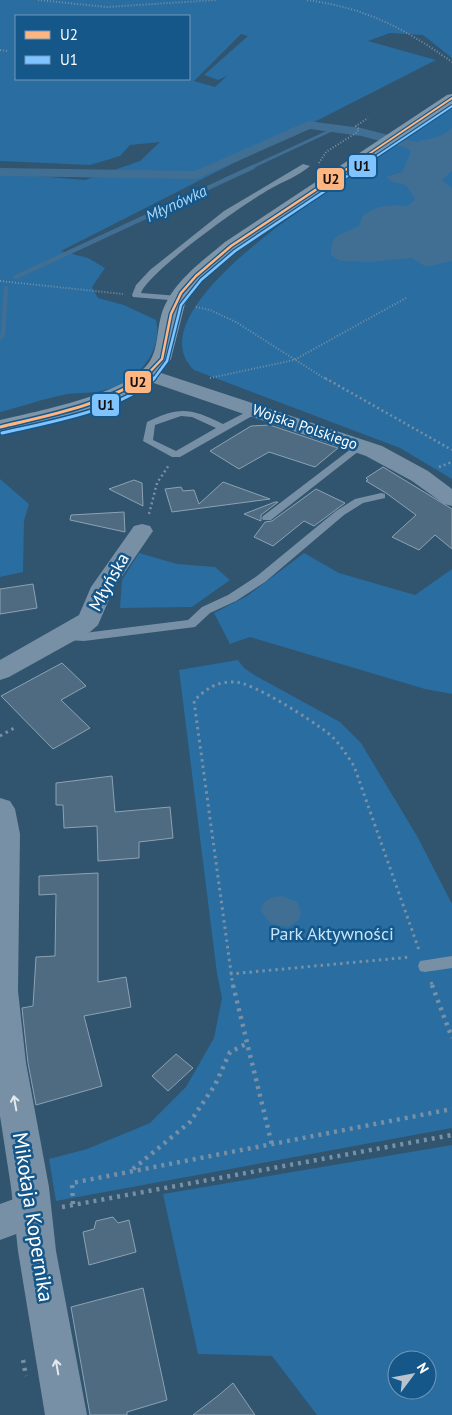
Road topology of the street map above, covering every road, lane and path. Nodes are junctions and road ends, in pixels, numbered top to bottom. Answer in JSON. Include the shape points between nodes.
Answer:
{"nodes":[{"id":1,"x":38,"y":0,"type":"edge"},
{"id":2,"x":188,"y":0,"type":"edge"},
{"id":3,"x":216,"y":0,"type":"edge"},
{"id":4,"x":307,"y":0,"type":"edge"},
{"id":5,"x":195,"y":2,"type":"junction"},
{"id":6,"x":0,"y":50,"type":"edge"},
{"id":7,"x":7,"y":51,"type":"dead end"},
{"id":8,"x":452,"y":62,"type":"edge"},
{"id":9,"x":452,"y":98,"type":"edge"},
{"id":10,"x":368,"y":118,"type":"dead end"},
{"id":11,"x":356,"y":133,"type":"dead end"},
{"id":12,"x":306,"y":166,"type":"dead end"},
{"id":13,"x":0,"y":281,"type":"edge"},
{"id":14,"x":136,"y":295,"type":"junction"},
{"id":15,"x":406,"y":298,"type":"dead end"},
{"id":16,"x":186,"y":303,"type":"junction"},
{"id":17,"x":294,"y":360,"type":"junction"},
{"id":18,"x":149,"y":375,"type":"junction"},
{"id":19,"x":204,"y":379,"type":"dead end"},
{"id":20,"x":256,"y":410,"type":"junction"},
{"id":21,"x":0,"y":427,"type":"edge"},
{"id":22,"x":225,"y":429,"type":"junction"},
{"id":23,"x":360,"y":445,"type":"junction"},
{"id":24,"x":452,"y":450,"type":"edge"},
{"id":25,"x":176,"y":454,"type":"junction"},
{"id":26,"x":381,"y":496,"type":"dead end"},
{"id":27,"x":452,"y":499,"type":"edge"},
{"id":28,"x":267,"y":518,"type":"dead end"},
{"id":29,"x":142,"y":531,"type":"joint"},
{"id":30,"x":63,"y":636,"type":"junction"},
{"id":31,"x":0,"y":671,"type":"edge"},
{"id":32,"x":16,"y":727,"type":"dead end"},
{"id":33,"x":0,"y":736,"type":"edge"},
{"id":34,"x":0,"y":809,"type":"edge"},
{"id":35,"x":452,"y":962,"type":"edge"},
{"id":36,"x":425,"y":966,"type":"joint"},
{"id":37,"x":230,"y":974,"type":"junction"},
{"id":38,"x":452,"y":1038,"type":"edge"},
{"id":39,"x":246,"y":1044,"type":"junction"},
{"id":40,"x":452,"y":1109,"type":"edge"},
{"id":41,"x":452,"y":1135,"type":"edge"},
{"id":42,"x":272,"y":1145,"type":"junction"},
{"id":43,"x":133,"y":1170,"type":"junction"},
{"id":44,"x":73,"y":1204,"type":"junction"},
{"id":45,"x":45,"y":1209,"type":"junction"},
{"id":46,"x":0,"y":1222,"type":"edge"},
{"id":47,"x":66,"y":1415,"type":"edge"}],
"edges":[{"from":1,"to":5,"type":"path","via":[[107,7]]},
{"from":2,"to":5,"type":"path"},
{"from":3,"to":5,"type":"path"},
{"from":4,"to":8,"type":"path","via":[[331,2],[369,12],[399,26]]},
{"from":6,"to":7,"type":"path"},
{"from":9,"to":16,"type":"main road","via":[[231,246],[192,281]]},
{"from":10,"to":11,"type":"path","via":[[356,126],[359,129]]},
{"from":12,"to":14,"type":"lane","via":[[227,212],[153,272]]},
{"from":13,"to":14,"type":"path"},
{"from":14,"to":16,"type":"lane"},
{"from":15,"to":17,"type":"path"},
{"from":16,"to":17,"type":"path","via":[[216,312]]},
{"from":16,"to":18,"type":"main road","via":[[171,312],[164,352]]},
{"from":17,"to":19,"type":"path"},
{"from":17,"to":24,"type":"path"},
{"from":18,"to":20,"type":"street","name":"Wojska Polskiego"},
{"from":18,"to":21,"type":"main road","via":[[109,396]]},
{"from":20,"to":22,"type":"lane"},
{"from":20,"to":23,"type":"street","name":"Wojska Polskiego"},
{"from":22,"to":25,"type":"lane"},
{"from":22,"to":25,"type":"lane","via":[[192,413],[173,412],[150,424],[148,441]]},
{"from":23,"to":27,"type":"street","name":"Wojska Polskiego","via":[[420,476]]},
{"from":23,"to":28,"type":"lane"},
{"from":25,"to":29,"type":"path","via":[[156,482]]},
{"from":26,"to":30,"type":"lane","via":[[359,501],[261,579],[206,610],[191,624],[84,637]]},
{"from":29,"to":30,"type":"street","name":"Młyńska","via":[[103,587],[89,619]]},
{"from":30,"to":31,"type":"street","name":"Młyńska"},
{"from":32,"to":33,"type":"path"},
{"from":45,"to":34,"type":"street","name":"Mikołaja Kopernika","one_way":true,"via":[[9,1063],[1,991],[5,834]]},
{"from":35,"to":36,"type":"lane"},
{"from":36,"to":38,"type":"path"},
{"from":37,"to":37,"type":"path","via":[[422,956],[354,766],[342,747],[328,733],[237,680],[202,691],[194,701]]},
{"from":37,"to":39,"type":"path"},
{"from":39,"to":42,"type":"path"},
{"from":39,"to":43,"type":"path","via":[[230,1052],[190,1122]]},
{"from":40,"to":42,"type":"path"},
{"from":41,"to":44,"type":"path"},
{"from":42,"to":43,"type":"path"},
{"from":43,"to":44,"type":"path","via":[[72,1183]]},
{"from":44,"to":45,"type":"path"},
{"from":45,"to":46,"type":"street"},
{"from":47,"to":45,"type":"street","name":"Mikołaja Kopernika","one_way":true,"via":[[37,1251]]}]}
